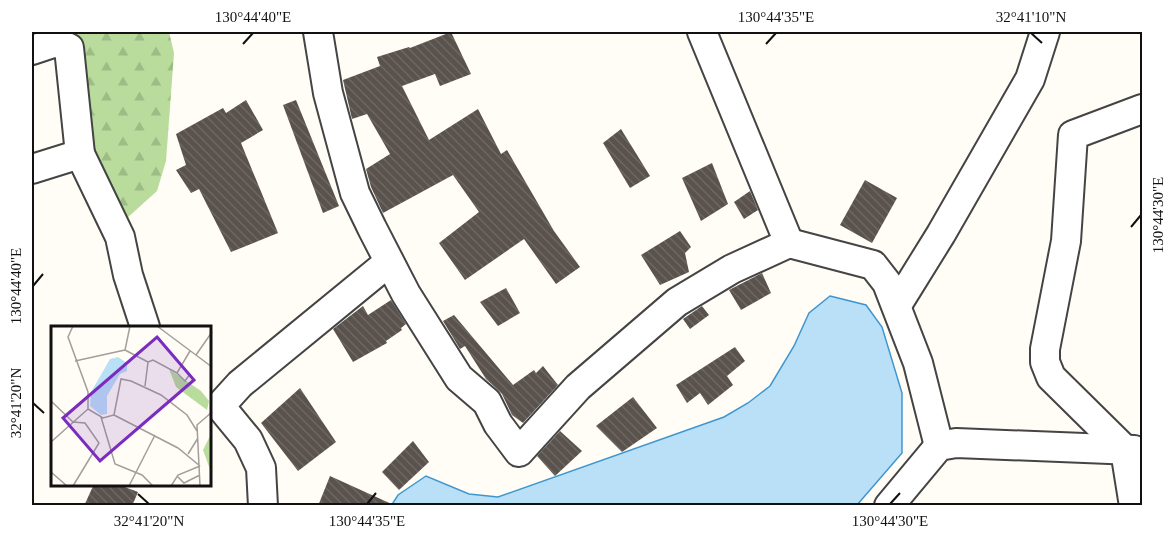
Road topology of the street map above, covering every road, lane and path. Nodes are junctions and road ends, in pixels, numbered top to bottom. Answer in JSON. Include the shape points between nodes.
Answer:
{"nodes":[{"id":1,"x":318,"y":32,"type":"edge"},
{"id":2,"x":702,"y":32,"type":"edge"},
{"id":3,"x":1046,"y":32,"type":"edge"},
{"id":4,"x":32,"y":50,"type":"edge"},
{"id":5,"x":1143,"y":110,"type":"edge"},
{"id":6,"x":80,"y":154,"type":"junction"},
{"id":7,"x":32,"y":169,"type":"edge"},
{"id":8,"x":789,"y":243,"type":"junction"},
{"id":9,"x":389,"y":262,"type":"junction"},
{"id":10,"x":897,"y":305,"type":"junction"},
{"id":11,"x":145,"y":326,"type":"edge"},
{"id":12,"x":215,"y":408,"type":"edge"},
{"id":13,"x":939,"y":446,"type":"junction"},
{"id":14,"x":1134,"y":450,"type":"edge"},
{"id":15,"x":263,"y":506,"type":"edge"},
{"id":16,"x":889,"y":506,"type":"edge"},
{"id":17,"x":1134,"y":506,"type":"edge"}],
"edges":[{"from":1,"to":9,"type":"street","via":[[328,93],[356,193]]},
{"from":2,"to":8,"type":"street"},
{"from":3,"to":10,"type":"street","via":[[1030,79]]},
{"from":4,"to":6,"type":"street","via":[[56,42],[69,48]]},
{"from":5,"to":14,"type":"street","via":[[1073,135],[1066,241],[1045,349],[1051,377]]},
{"from":6,"to":7,"type":"street"},
{"from":6,"to":11,"type":"street","via":[[120,237]]},
{"from":8,"to":9,"type":"street","via":[[732,269],[677,302],[578,387],[519,452],[487,402],[459,378]]},
{"from":8,"to":10,"type":"street","via":[[873,266]]},
{"from":9,"to":12,"type":"street"},
{"from":10,"to":13,"type":"street","via":[[918,363]]},
{"from":12,"to":15,"type":"street","via":[[248,440],[261,468]]},
{"from":13,"to":14,"type":"street","via":[[956,443]]},
{"from":13,"to":16,"type":"street"},
{"from":14,"to":17,"type":"street"}]}
